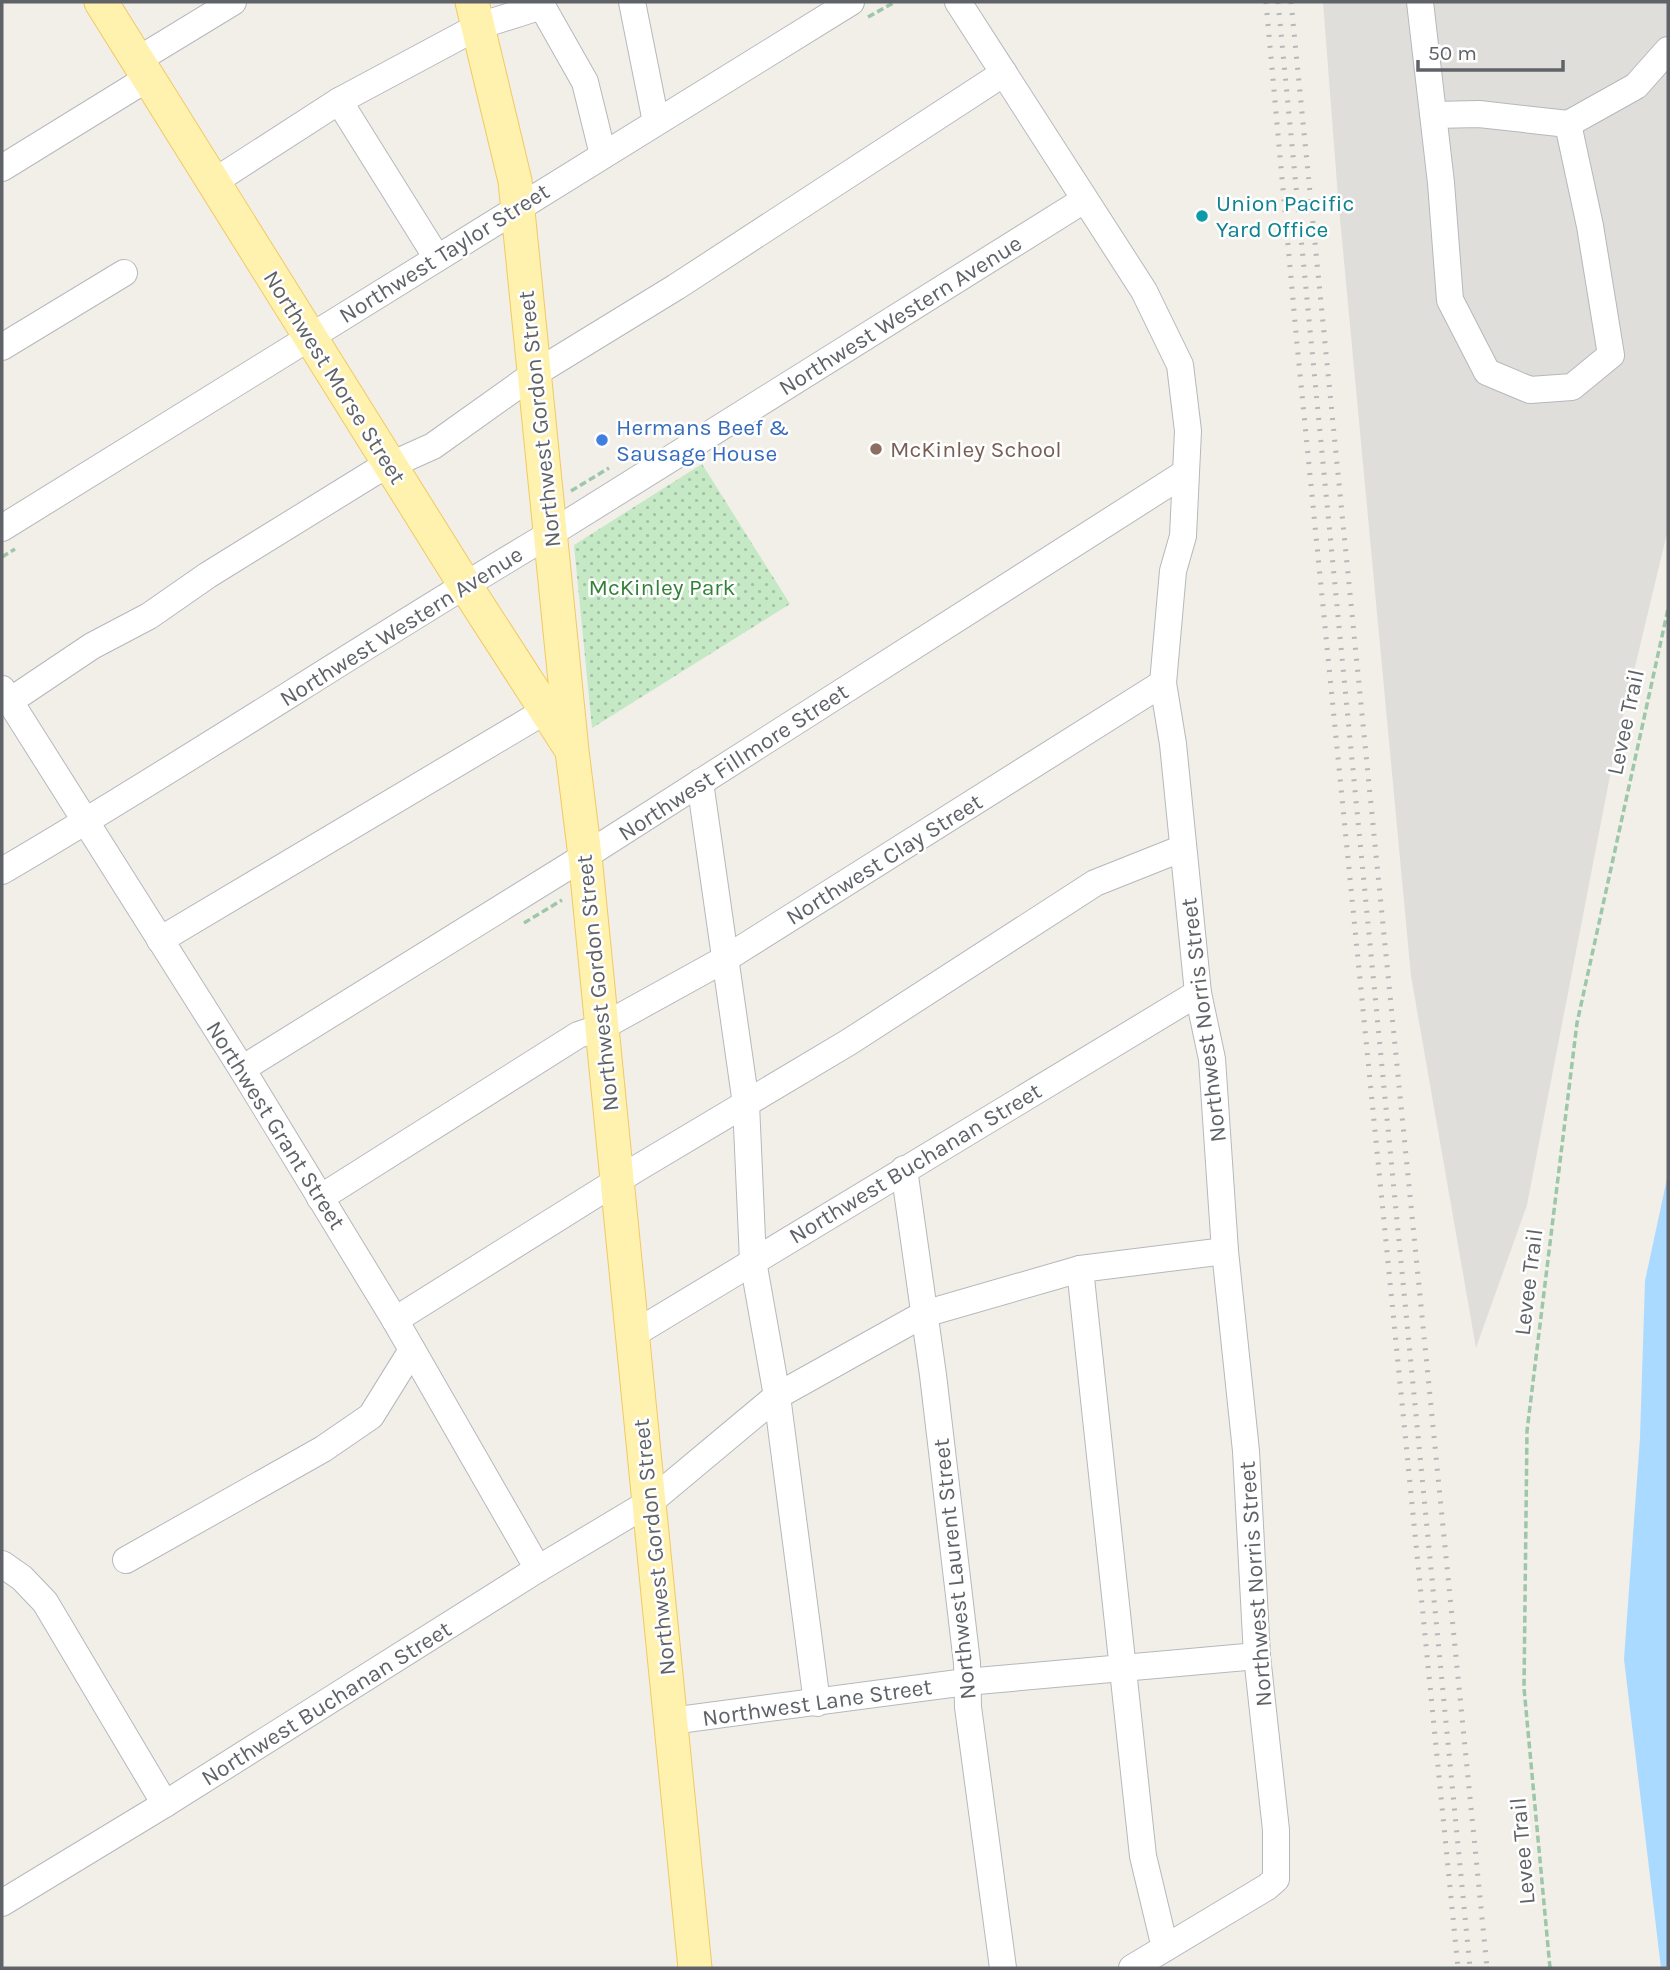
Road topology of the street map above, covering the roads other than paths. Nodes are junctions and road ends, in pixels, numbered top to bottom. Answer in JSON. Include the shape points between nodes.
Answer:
{"nodes":[{"id":1,"x":101,"y":2,"type":"edge"},
{"id":2,"x":233,"y":2,"type":"edge"},
{"id":3,"x":632,"y":2,"type":"edge"},
{"id":4,"x":851,"y":2,"type":"edge"},
{"id":5,"x":958,"y":2,"type":"edge"},
{"id":6,"x":1420,"y":2,"type":"edge"},
{"id":7,"x":475,"y":14,"type":"edge"},
{"id":8,"x":1668,"y":50,"type":"edge"},
{"id":9,"x":142,"y":69,"type":"junction"},
{"id":10,"x":1004,"y":73,"type":"junction"},
{"id":11,"x":340,"y":102,"type":"junction"},
{"id":12,"x":1433,"y":115,"type":"junction"},
{"id":13,"x":656,"y":122,"type":"junction"},
{"id":14,"x":1568,"y":124,"type":"junction"},
{"id":15,"x":603,"y":155,"type":"junction"},
{"id":16,"x":2,"y":169,"type":"edge"},
{"id":17,"x":212,"y":183,"type":"junction"},
{"id":18,"x":1084,"y":200,"type":"junction"},
{"id":19,"x":518,"y":208,"type":"junction"},
{"id":20,"x":437,"y":258,"type":"junction"},
{"id":21,"x":124,"y":273,"type":"dead end"},
{"id":22,"x":309,"y":337,"type":"junction"},
{"id":23,"x":2,"y":347,"type":"edge"},
{"id":24,"x":534,"y":374,"type":"junction"},
{"id":25,"x":390,"y":464,"type":"junction"},
{"id":26,"x":1185,"y":473,"type":"junction"},
{"id":27,"x":2,"y":528,"type":"edge"},
{"id":28,"x":550,"y":534,"type":"junction"},
{"id":29,"x":465,"y":585,"type":"junction"},
{"id":30,"x":1163,"y":683,"type":"junction"},
{"id":31,"x":6,"y":695,"type":"edge"},
{"id":32,"x":545,"y":711,"type":"junction"},
{"id":33,"x":572,"y":751,"type":"junction"},
{"id":34,"x":700,"y":782,"type":"junction"},
{"id":35,"x":86,"y":822,"type":"junction"},
{"id":36,"x":1184,"y":848,"type":"junction"},
{"id":37,"x":585,"y":856,"type":"junction"},
{"id":38,"x":2,"y":871,"type":"edge"},
{"id":39,"x":160,"y":940,"type":"junction"},
{"id":40,"x":725,"y":959,"type":"junction"},
{"id":41,"x":1198,"y":993,"type":"junction"},
{"id":42,"x":602,"y":1027,"type":"junction"},
{"id":43,"x":242,"y":1069,"type":"junction"},
{"id":44,"x":746,"y":1104,"type":"junction"},
{"id":45,"x":904,"y":1169,"type":"junction"},
{"id":46,"x":617,"y":1182,"type":"junction"},
{"id":47,"x":320,"y":1198,"type":"junction"},
{"id":48,"x":1225,"y":1251,"type":"junction"},
{"id":49,"x":752,"y":1261,"type":"junction"},
{"id":50,"x":1080,"y":1269,"type":"junction"},
{"id":51,"x":924,"y":1314,"type":"junction"},
{"id":52,"x":395,"y":1320,"type":"junction"},
{"id":53,"x":632,"y":1335,"type":"junction"},
{"id":54,"x":412,"y":1350,"type":"junction"},
{"id":55,"x":777,"y":1396,"type":"junction"},
{"id":56,"x":650,"y":1502,"type":"junction"},
{"id":57,"x":126,"y":1560,"type":"dead end"},
{"id":58,"x":2,"y":1564,"type":"edge"},
{"id":59,"x":538,"y":1569,"type":"junction"},
{"id":60,"x":1257,"y":1656,"type":"junction"},
{"id":61,"x":1123,"y":1668,"type":"junction"},
{"id":62,"x":966,"y":1682,"type":"junction"},
{"id":63,"x":817,"y":1703,"type":"junction"},
{"id":64,"x":671,"y":1721,"type":"junction"},
{"id":65,"x":165,"y":1804,"type":"junction"},
{"id":66,"x":2,"y":1903,"type":"edge"},
{"id":67,"x":1165,"y":1948,"type":"junction"},
{"id":68,"x":695,"y":1968,"type":"edge"},
{"id":69,"x":1003,"y":1968,"type":"edge"},
{"id":70,"x":1132,"y":1968,"type":"edge"}],
"edges":[{"from":1,"to":9,"type":"main road","name":"Northwest Morse Street"},
{"from":2,"to":9,"type":"street"},
{"from":3,"to":13,"type":"street"},
{"from":4,"to":13,"type":"street","name":"Northwest Taylor Street"},
{"from":5,"to":10,"type":"street"},
{"from":6,"to":12,"type":"street"},
{"from":7,"to":11,"type":"street"},
{"from":7,"to":15,"type":"street","via":[[542,6],[585,82]]},
{"from":7,"to":19,"type":"main road","name":"Northwest Gordon Street"},
{"from":8,"to":14,"type":"street","via":[[1636,86]]},
{"from":9,"to":16,"type":"street"},
{"from":9,"to":17,"type":"main road","name":"Northwest Morse Street"},
{"from":10,"to":18,"type":"street"},
{"from":10,"to":24,"type":"street"},
{"from":11,"to":17,"type":"street"},
{"from":11,"to":20,"type":"street"},
{"from":12,"to":14,"type":"street","via":[[1479,114]]},
{"from":12,"to":14,"type":"street","via":[[1450,300],[1487,372],[1530,390],[1572,387],[1611,355]]},
{"from":13,"to":15,"type":"street","name":"Northwest Taylor Street"},
{"from":15,"to":19,"type":"street","name":"Northwest Taylor Street"},
{"from":17,"to":22,"type":"main road","name":"Northwest Morse Street"},
{"from":18,"to":26,"type":"street","name":"Northwest Norris Street","via":[[1144,291],[1180,365],[1188,431]]},
{"from":18,"to":28,"type":"street","name":"Northwest Western Avenue"},
{"from":19,"to":20,"type":"street","name":"Northwest Taylor Street"},
{"from":19,"to":24,"type":"main road","name":"Northwest Gordon Street"},
{"from":20,"to":22,"type":"street","name":"Northwest Taylor Street"},
{"from":21,"to":23,"type":"street"},
{"from":22,"to":25,"type":"main road","name":"Northwest Morse Street"},
{"from":22,"to":27,"type":"street","name":"Northwest Taylor Street"},
{"from":24,"to":25,"type":"street","via":[[433,446]]},
{"from":24,"to":28,"type":"main road","name":"Northwest Gordon Street"},
{"from":25,"to":29,"type":"main road","name":"Northwest Morse Street"},
{"from":25,"to":31,"type":"street","via":[[149,616]]},
{"from":26,"to":30,"type":"street","name":"Northwest Norris Street","via":[[1183,536],[1172,571]]},
{"from":26,"to":34,"type":"street","name":"Northwest Fillmore Street"},
{"from":28,"to":29,"type":"street","name":"Northwest Western Avenue"},
{"from":28,"to":33,"type":"main road","name":"Northwest Gordon Street"},
{"from":29,"to":32,"type":"main road","name":"Northwest Morse Street"},
{"from":29,"to":35,"type":"street","name":"Northwest Western Avenue"},
{"from":30,"to":36,"type":"street","name":"Northwest Norris Street"},
{"from":30,"to":40,"type":"street","name":"Northwest Clay Street"},
{"from":31,"to":35,"type":"street","name":"Northwest Grant Street"},
{"from":32,"to":33,"type":"main road","name":"Northwest Morse Street"},
{"from":32,"to":39,"type":"street"},
{"from":33,"to":37,"type":"main road","name":"Northwest Gordon Street"},
{"from":34,"to":37,"type":"street","name":"Northwest Fillmore Street"},
{"from":34,"to":40,"type":"street"},
{"from":35,"to":38,"type":"street","name":"Northwest Western Avenue"},
{"from":35,"to":39,"type":"street","name":"Northwest Grant Street"},
{"from":36,"to":41,"type":"street","name":"Northwest Norris Street"},
{"from":36,"to":44,"type":"street","via":[[1095,883]]},
{"from":37,"to":42,"type":"main road","name":"Northwest Gordon Street"},
{"from":37,"to":43,"type":"street","name":"Northwest Fillmore Street"},
{"from":39,"to":43,"type":"street","name":"Northwest Grant Street"},
{"from":40,"to":42,"type":"street","name":"Northwest Clay Street"},
{"from":40,"to":44,"type":"street"},
{"from":41,"to":45,"type":"street","name":"Northwest Buchanan Street"},
{"from":41,"to":48,"type":"street","name":"Northwest Norris Street","via":[[1212,1059]]},
{"from":42,"to":46,"type":"main road","name":"Northwest Gordon Street"},
{"from":42,"to":47,"type":"street","name":"Northwest Clay Street","via":[[578,1035]]},
{"from":43,"to":47,"type":"street","name":"Northwest Grant Street"},
{"from":44,"to":46,"type":"street"},
{"from":44,"to":49,"type":"street"},
{"from":45,"to":49,"type":"street","name":"Northwest Buchanan Street"},
{"from":45,"to":51,"type":"street","name":"Northwest Laurent Street"},
{"from":46,"to":52,"type":"street"},
{"from":46,"to":53,"type":"main road","name":"Northwest Gordon Street"},
{"from":47,"to":52,"type":"street","name":"Northwest Grant Street"},
{"from":48,"to":50,"type":"street","name":"Northwest Buchanan Street"},
{"from":48,"to":60,"type":"street","name":"Northwest Norris Street","via":[[1246,1451]]},
{"from":49,"to":53,"type":"street","name":"Northwest Buchanan Street"},
{"from":49,"to":55,"type":"street"},
{"from":50,"to":51,"type":"street","name":"Northwest Buchanan Street"},
{"from":50,"to":61,"type":"street"},
{"from":51,"to":55,"type":"street","name":"Northwest Buchanan Street"},
{"from":51,"to":62,"type":"street","name":"Northwest Laurent Street"},
{"from":52,"to":54,"type":"street","name":"Northwest Grant Street"},
{"from":53,"to":56,"type":"main road","name":"Northwest Gordon Street"},
{"from":54,"to":57,"type":"street","via":[[371,1416],[323,1449]]},
{"from":54,"to":59,"type":"street","name":"Northwest Grant Street"},
{"from":55,"to":56,"type":"street","name":"Northwest Buchanan Street"},
{"from":55,"to":63,"type":"street"},
{"from":56,"to":59,"type":"street","name":"Northwest Buchanan Street"},
{"from":56,"to":64,"type":"main road","name":"Northwest Gordon Street"},
{"from":58,"to":65,"type":"street","via":[[45,1602]]},
{"from":59,"to":65,"type":"street","name":"Northwest Buchanan Street"},
{"from":60,"to":61,"type":"street","name":"Northwest Lane Street"},
{"from":60,"to":67,"type":"street","name":"Northwest Norris Street","via":[[1276,1830],[1276,1879]]},
{"from":61,"to":62,"type":"street","name":"Northwest Lane Street"},
{"from":61,"to":67,"type":"street","via":[[1143,1856]]},
{"from":62,"to":63,"type":"street","name":"Northwest Lane Street"},
{"from":62,"to":69,"type":"street","name":"Northwest Laurent Street"},
{"from":63,"to":64,"type":"street","name":"Northwest Lane Street"},
{"from":64,"to":68,"type":"main road","name":"Northwest Gordon Street"},
{"from":65,"to":66,"type":"street","name":"Northwest Buchanan Street"},
{"from":67,"to":70,"type":"street"}]}
